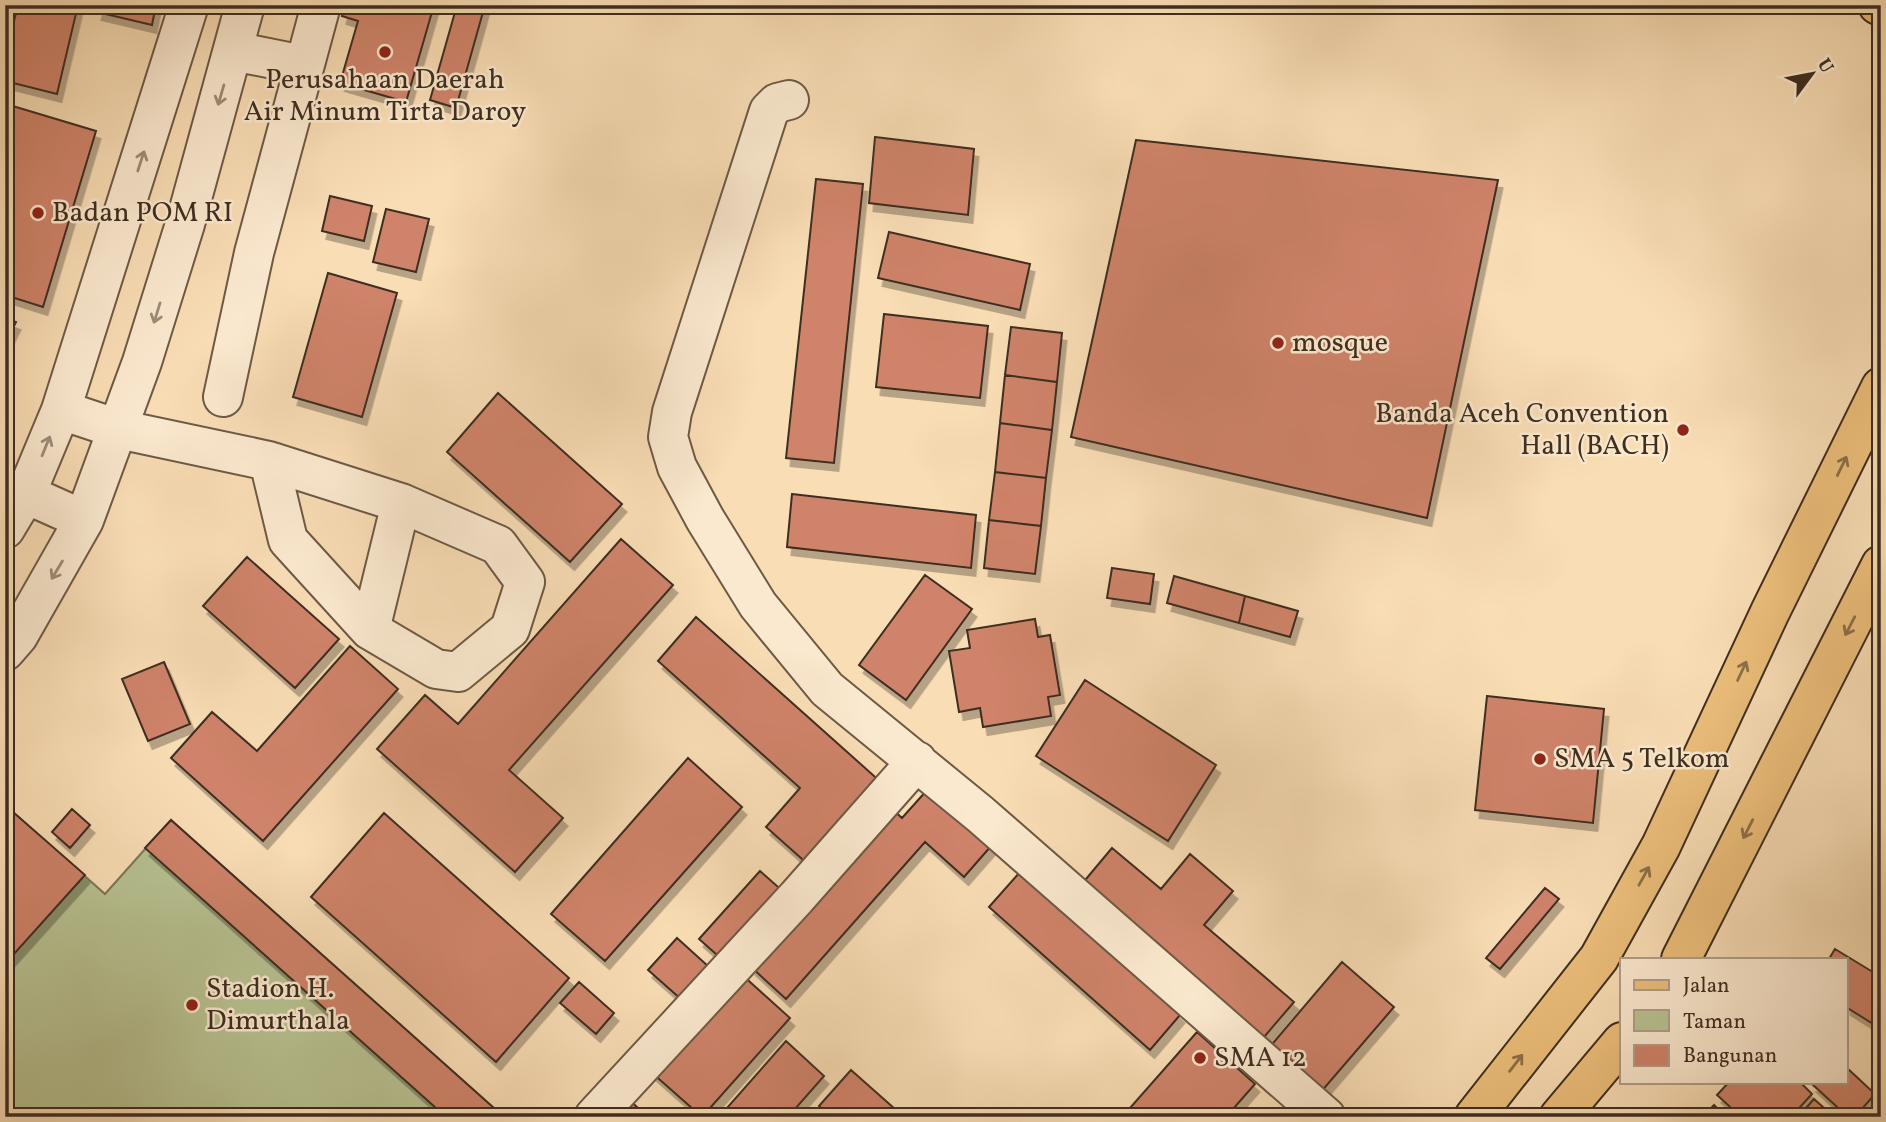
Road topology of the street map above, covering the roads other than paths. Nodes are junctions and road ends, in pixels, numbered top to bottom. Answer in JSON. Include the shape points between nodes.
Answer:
{"nodes":[{"id":1,"x":189,"y":5,"type":"edge"},
{"id":2,"x":245,"y":5,"type":"edge"},
{"id":3,"x":321,"y":5,"type":"edge"},
{"id":4,"x":233,"y":51,"type":"junction"},
{"id":5,"x":303,"y":65,"type":"junction"},
{"id":6,"x":789,"y":100,"type":"dead end"},
{"id":7,"x":1881,"y":387,"type":"edge"},
{"id":8,"x":223,"y":397,"type":"dead end"},
{"id":9,"x":61,"y":410,"type":"junction"},
{"id":10,"x":118,"y":429,"type":"junction"},
{"id":11,"x":268,"y":461,"type":"junction"},
{"id":12,"x":26,"y":494,"type":"junction"},
{"id":13,"x":401,"y":503,"type":"junction"},
{"id":14,"x":83,"y":520,"type":"junction"},
{"id":15,"x":5,"y":529,"type":"edge"},
{"id":16,"x":1881,"y":565,"type":"edge"},
{"id":17,"x":370,"y":630,"type":"junction"},
{"id":18,"x":5,"y":651,"type":"edge"},
{"id":19,"x":917,"y":761,"type":"junction"},
{"id":20,"x":1682,"y":958,"type":"edge"},
{"id":21,"x":1620,"y":1044,"type":"edge"},
{"id":22,"x":594,"y":1117,"type":"edge"},
{"id":23,"x":1326,"y":1117,"type":"edge"},
{"id":24,"x":1474,"y":1117,"type":"edge"},
{"id":25,"x":1559,"y":1117,"type":"edge"}],
"edges":[{"from":9,"to":1,"type":"street","one_way":true},
{"from":2,"to":4,"type":"street"},
{"from":3,"to":5,"type":"street"},
{"from":4,"to":5,"type":"street"},
{"from":4,"to":10,"type":"street","one_way":true,"via":[[185,224]]},
{"from":5,"to":8,"type":"street","via":[[254,253]]},
{"from":6,"to":19,"type":"street","via":[[769,111],[672,412],[668,437],[677,467],[766,615],[827,689]]},
{"from":24,"to":7,"type":"main road","one_way":true,"via":[[1600,958],[1661,846]]},
{"from":9,"to":10,"type":"street"},
{"from":12,"to":9,"type":"street","one_way":true},
{"from":10,"to":11,"type":"street"},
{"from":10,"to":14,"type":"street"},
{"from":11,"to":13,"type":"street"},
{"from":11,"to":17,"type":"street","via":[[288,540]]},
{"from":12,"to":14,"type":"street"},
{"from":12,"to":15,"type":"street"},
{"from":13,"to":17,"type":"street"},
{"from":13,"to":17,"type":"street","via":[[498,545],[525,582],[510,629],[458,672],[436,669]]},
{"from":14,"to":18,"type":"street","one_way":true,"via":[[31,615]]},
{"from":16,"to":20,"type":"main road","one_way":true},
{"from":19,"to":22,"type":"street"},
{"from":19,"to":23,"type":"street"},
{"from":21,"to":25,"type":"main road"}]}
